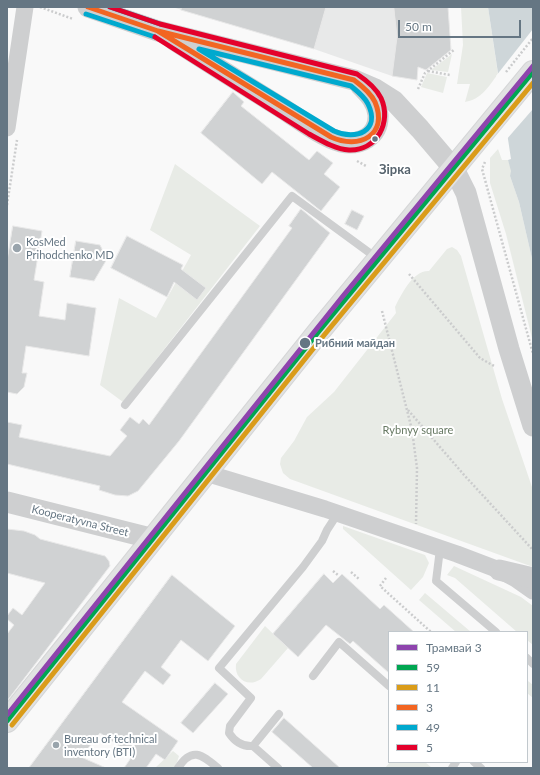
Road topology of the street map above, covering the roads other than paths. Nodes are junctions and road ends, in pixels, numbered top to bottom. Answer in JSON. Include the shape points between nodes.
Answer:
{"nodes":[{"id":1,"x":25,"y":7,"type":"edge"},
{"id":2,"x":88,"y":7,"type":"edge"},
{"id":3,"x":158,"y":31,"type":"junction"},
{"id":4,"x":533,"y":72,"type":"edge"},
{"id":5,"x":354,"y":80,"type":"junction"},
{"id":6,"x":7,"y":128,"type":"edge"},
{"id":7,"x":454,"y":168,"type":"junction"},
{"id":8,"x":379,"y":259,"type":"junction"},
{"id":9,"x":125,"y":405,"type":"dead end"},
{"id":10,"x":533,"y":426,"type":"edge"},
{"id":11,"x":206,"y":473,"type":"junction"},
{"id":12,"x":7,"y":502,"type":"edge"},
{"id":13,"x":338,"y":513,"type":"junction"},
{"id":14,"x":154,"y":539,"type":"junction"},
{"id":15,"x":440,"y":549,"type":"junction"},
{"id":16,"x":499,"y":570,"type":"junction"},
{"id":17,"x":533,"y":578,"type":"edge"},
{"id":18,"x":533,"y":591,"type":"edge"},
{"id":19,"x":495,"y":631,"type":"edge"},
{"id":20,"x":313,"y":676,"type":"dead end"},
{"id":21,"x":388,"y":685,"type":"edge"},
{"id":22,"x":279,"y":714,"type":"dead end"},
{"id":23,"x":9,"y":715,"type":"edge"},
{"id":24,"x":254,"y":746,"type":"junction"},
{"id":25,"x":178,"y":768,"type":"edge"},
{"id":26,"x":218,"y":768,"type":"edge"},
{"id":27,"x":278,"y":768,"type":"edge"}],
"edges":[{"from":1,"to":6,"type":"street"},
{"from":2,"to":3,"type":"street"},
{"from":3,"to":5,"type":"street"},
{"from":3,"to":5,"type":"street","via":[[313,128],[351,144],[369,138],[378,118],[374,101]]},
{"from":4,"to":7,"type":"main road"},
{"from":5,"to":7,"type":"street","via":[[376,89],[394,102]]},
{"from":7,"to":8,"type":"main road"},
{"from":7,"to":10,"type":"street","via":[[466,193],[513,364]]},
{"from":8,"to":9,"type":"lane","via":[[292,196]]},
{"from":8,"to":11,"type":"main road"},
{"from":11,"to":13,"type":"street"},
{"from":11,"to":14,"type":"main road"},
{"from":12,"to":14,"type":"street","name":"Kooperatyvna Street"},
{"from":13,"to":15,"type":"street"},
{"from":13,"to":24,"type":"lane","via":[[303,567],[218,668],[251,698],[230,726],[229,733],[238,743]]},
{"from":14,"to":23,"type":"main road"},
{"from":15,"to":16,"type":"street"},
{"from":15,"to":19,"type":"lane","via":[[436,581]]},
{"from":16,"to":17,"type":"street"},
{"from":16,"to":18,"type":"street"},
{"from":20,"to":21,"type":"lane","via":[[339,642]]},
{"from":22,"to":24,"type":"lane"},
{"from":24,"to":27,"type":"lane"},
{"from":25,"to":26,"type":"lane","via":[[194,754],[201,755]]}]}
